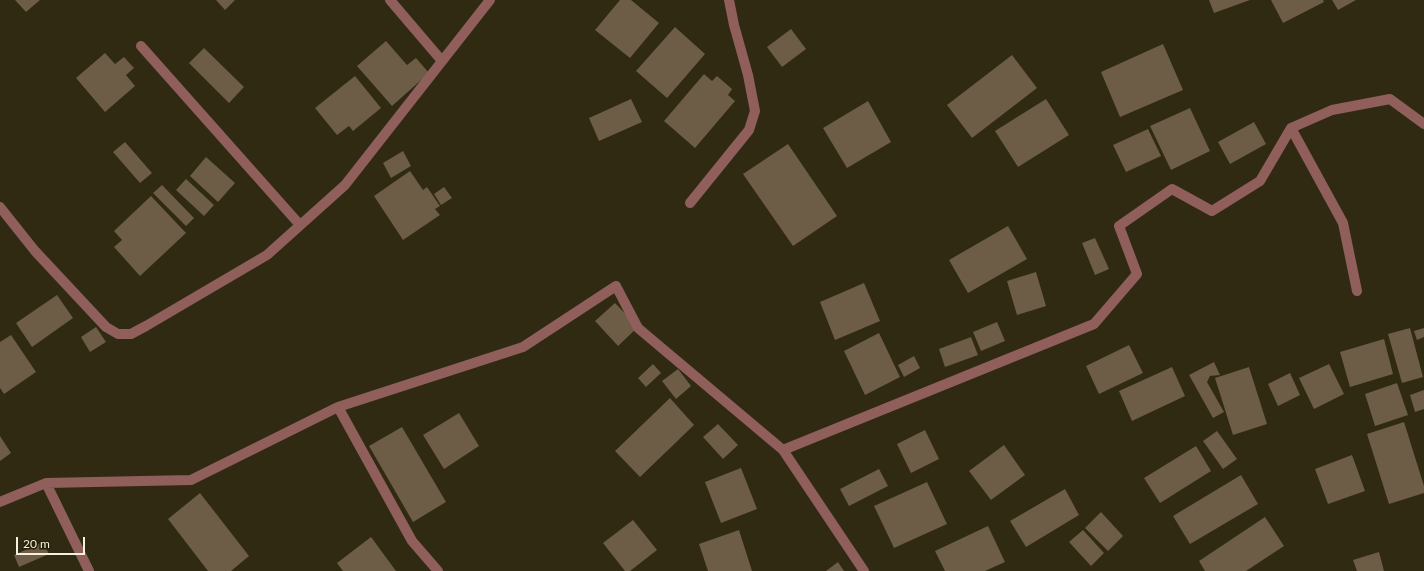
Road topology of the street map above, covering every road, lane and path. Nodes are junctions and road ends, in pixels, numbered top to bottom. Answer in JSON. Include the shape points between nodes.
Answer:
{"nodes":[{"id":1,"x":390,"y":0,"type":"edge"},
{"id":2,"x":490,"y":0,"type":"edge"},
{"id":3,"x":729,"y":0,"type":"edge"},
{"id":4,"x":140,"y":46,"type":"dead end"},
{"id":5,"x":442,"y":61,"type":"junction"},
{"id":6,"x":1424,"y":124,"type":"edge"},
{"id":7,"x":1291,"y":128,"type":"junction"},
{"id":8,"x":690,"y":203,"type":"dead end"},
{"id":9,"x":0,"y":207,"type":"edge"},
{"id":10,"x":300,"y":225,"type":"junction"},
{"id":11,"x":1357,"y":291,"type":"dead end"},
{"id":12,"x":338,"y":407,"type":"junction"},
{"id":13,"x":783,"y":450,"type":"junction"},
{"id":14,"x":46,"y":483,"type":"junction"},
{"id":15,"x":0,"y":502,"type":"edge"},
{"id":16,"x":89,"y":571,"type":"edge"},
{"id":17,"x":438,"y":571,"type":"edge"},
{"id":18,"x":864,"y":571,"type":"edge"}],
"edges":[{"from":1,"to":5,"type":"street"},
{"from":2,"to":5,"type":"street"},
{"from":3,"to":8,"type":"street","via":[[755,111],[748,130]]},
{"from":4,"to":10,"type":"street"},
{"from":5,"to":10,"type":"street","via":[[345,185]]},
{"from":6,"to":7,"type":"street","via":[[1390,99],[1332,110]]},
{"from":7,"to":11,"type":"street","via":[[1343,223]]},
{"from":7,"to":13,"type":"street","via":[[1260,181],[1212,211],[1172,188],[1119,226],[1137,274],[1094,324]]},
{"from":9,"to":10,"type":"street","via":[[35,250],[106,328],[118,334],[131,334],[267,255]]},
{"from":12,"to":13,"type":"street","via":[[523,347],[616,286],[638,328]]},
{"from":12,"to":14,"type":"street","via":[[190,480]]},
{"from":12,"to":17,"type":"street","via":[[412,541]]},
{"from":13,"to":18,"type":"street"},
{"from":14,"to":15,"type":"street"},
{"from":14,"to":16,"type":"street"}]}
